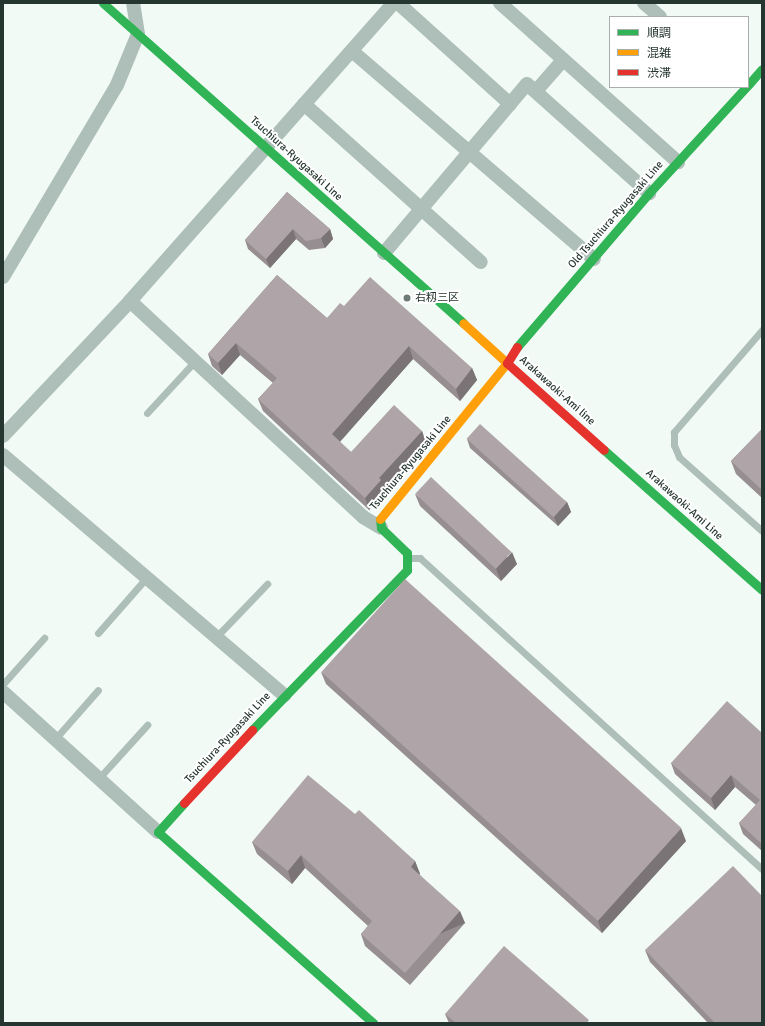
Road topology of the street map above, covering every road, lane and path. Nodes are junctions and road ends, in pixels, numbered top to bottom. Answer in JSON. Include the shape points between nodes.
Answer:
{"nodes":[{"id":1,"x":103,"y":3,"type":"edge"},
{"id":2,"x":133,"y":3,"type":"edge"},
{"id":3,"x":394,"y":3,"type":"edge"},
{"id":4,"x":398,"y":3,"type":"edge"},
{"id":5,"x":500,"y":3,"type":"edge"},
{"id":6,"x":644,"y":3,"type":"edge"},
{"id":7,"x":659,"y":16,"type":"edge"},
{"id":8,"x":138,"y":34,"type":"junction"},
{"id":9,"x":352,"y":51,"type":"junction"},
{"id":10,"x":563,"y":60,"type":"junction"},
{"id":11,"x":762,"y":69,"type":"edge"},
{"id":12,"x":749,"y":82,"type":"edge"},
{"id":13,"x":743,"y":88,"type":"edge"},
{"id":14,"x":536,"y":91,"type":"junction"},
{"id":15,"x":304,"y":104,"type":"junction"},
{"id":16,"x":510,"y":104,"type":"junction"},
{"id":17,"x":265,"y":148,"type":"junction"},
{"id":18,"x":470,"y":152,"type":"junction"},
{"id":19,"x":678,"y":162,"type":"junction"},
{"id":20,"x":650,"y":193,"type":"junction"},
{"id":21,"x":422,"y":208,"type":"junction"},
{"id":22,"x":384,"y":253,"type":"junction"},
{"id":23,"x":594,"y":259,"type":"junction"},
{"id":24,"x":481,"y":262,"type":"dead end"},
{"id":25,"x":3,"y":277,"type":"edge"},
{"id":26,"x":130,"y":301,"type":"junction"},
{"id":27,"x":762,"y":330,"type":"edge"},
{"id":28,"x":195,"y":361,"type":"junction"},
{"id":29,"x":507,"y":363,"type":"junction"},
{"id":30,"x":147,"y":413,"type":"dead end"},
{"id":31,"x":3,"y":436,"type":"edge"},
{"id":32,"x":3,"y":455,"type":"edge"},
{"id":33,"x":381,"y":528,"type":"junction"},
{"id":34,"x":762,"y":531,"type":"edge"},
{"id":35,"x":409,"y":558,"type":"junction"},
{"id":36,"x":147,"y":577,"type":"junction"},
{"id":37,"x":267,"y":584,"type":"dead end"},
{"id":38,"x":762,"y":590,"type":"edge"},
{"id":39,"x":98,"y":633,"type":"dead end"},
{"id":40,"x":216,"y":636,"type":"junction"},
{"id":41,"x":44,"y":638,"type":"dead end"},
{"id":42,"x":3,"y":684,"type":"edge"},
{"id":43,"x":98,"y":690,"type":"dead end"},
{"id":44,"x":3,"y":692,"type":"edge"},
{"id":45,"x":284,"y":695,"type":"junction"},
{"id":46,"x":147,"y":725,"type":"dead end"},
{"id":47,"x":55,"y":739,"type":"junction"},
{"id":48,"x":98,"y":778,"type":"junction"},
{"id":49,"x":158,"y":832,"type":"junction"},
{"id":50,"x":762,"y":869,"type":"edge"},
{"id":51,"x":373,"y":1023,"type":"edge"}],
"edges":[{"from":1,"to":8,"type":"main road","name":"Tsuchiura-Ryugasaki Line"},
{"from":2,"to":8,"type":"street"},
{"from":3,"to":9,"type":"street"},
{"from":4,"to":16,"type":"street"},
{"from":5,"to":10,"type":"street"},
{"from":6,"to":7,"type":"street"},
{"from":8,"to":17,"type":"main road","name":"Tsuchiura-Ryugasaki Line"},
{"from":8,"to":25,"type":"street","via":[[117,85]]},
{"from":9,"to":15,"type":"street"},
{"from":9,"to":18,"type":"street"},
{"from":10,"to":14,"type":"street"},
{"from":10,"to":19,"type":"street"},
{"from":11,"to":12,"type":"main road","name":"Old Tsuchiura-Ryugasaki Line"},
{"from":13,"to":19,"type":"main road","name":"Old Tsuchiura-Ryugasaki Line"},
{"from":14,"to":16,"type":"street","via":[[527,84]]},
{"from":14,"to":20,"type":"street"},
{"from":15,"to":17,"type":"street"},
{"from":15,"to":21,"type":"street"},
{"from":16,"to":18,"type":"street"},
{"from":17,"to":22,"type":"main road","name":"Tsuchiura-Ryugasaki Line"},
{"from":17,"to":26,"type":"street"},
{"from":18,"to":21,"type":"street"},
{"from":18,"to":23,"type":"street"},
{"from":19,"to":20,"type":"main road","name":"Old Tsuchiura-Ryugasaki Line"},
{"from":20,"to":23,"type":"main road","name":"Old Tsuchiura-Ryugasaki Line"},
{"from":21,"to":22,"type":"street"},
{"from":21,"to":24,"type":"street"},
{"from":22,"to":29,"type":"main road","name":"Tsuchiura-Ryugasaki Line"},
{"from":23,"to":29,"type":"main road","name":"Old Tsuchiura-Ryugasaki Line","via":[[518,345]]},
{"from":26,"to":28,"type":"street"},
{"from":26,"to":31,"type":"street"},
{"from":27,"to":34,"type":"lane","via":[[674,432],[674,445],[679,457]]},
{"from":28,"to":30,"type":"lane"},
{"from":28,"to":33,"type":"street","via":[[363,517]]},
{"from":29,"to":33,"type":"main road","name":"Tsuchiura-Ryugasaki Line","via":[[383,513],[379,520]]},
{"from":29,"to":38,"type":"main road","name":"Arakawaoki-Ami line"},
{"from":32,"to":36,"type":"street"},
{"from":33,"to":35,"type":"main road","name":"Tsuchiura-Ryugasaki Line","via":[[404,548]]},
{"from":35,"to":45,"type":"main road","name":"Tsuchiura-Ryugasaki Line","via":[[407,570]]},
{"from":35,"to":50,"type":"lane","via":[[420,558]]},
{"from":36,"to":39,"type":"lane"},
{"from":36,"to":40,"type":"street"},
{"from":37,"to":40,"type":"lane"},
{"from":40,"to":45,"type":"street"},
{"from":41,"to":42,"type":"lane"},
{"from":43,"to":47,"type":"lane"},
{"from":44,"to":47,"type":"street"},
{"from":45,"to":49,"type":"main road","name":"Tsuchiura-Ryugasaki Line"},
{"from":46,"to":48,"type":"lane"},
{"from":47,"to":48,"type":"street"},
{"from":48,"to":49,"type":"street"},
{"from":49,"to":51,"type":"main road"}]}
